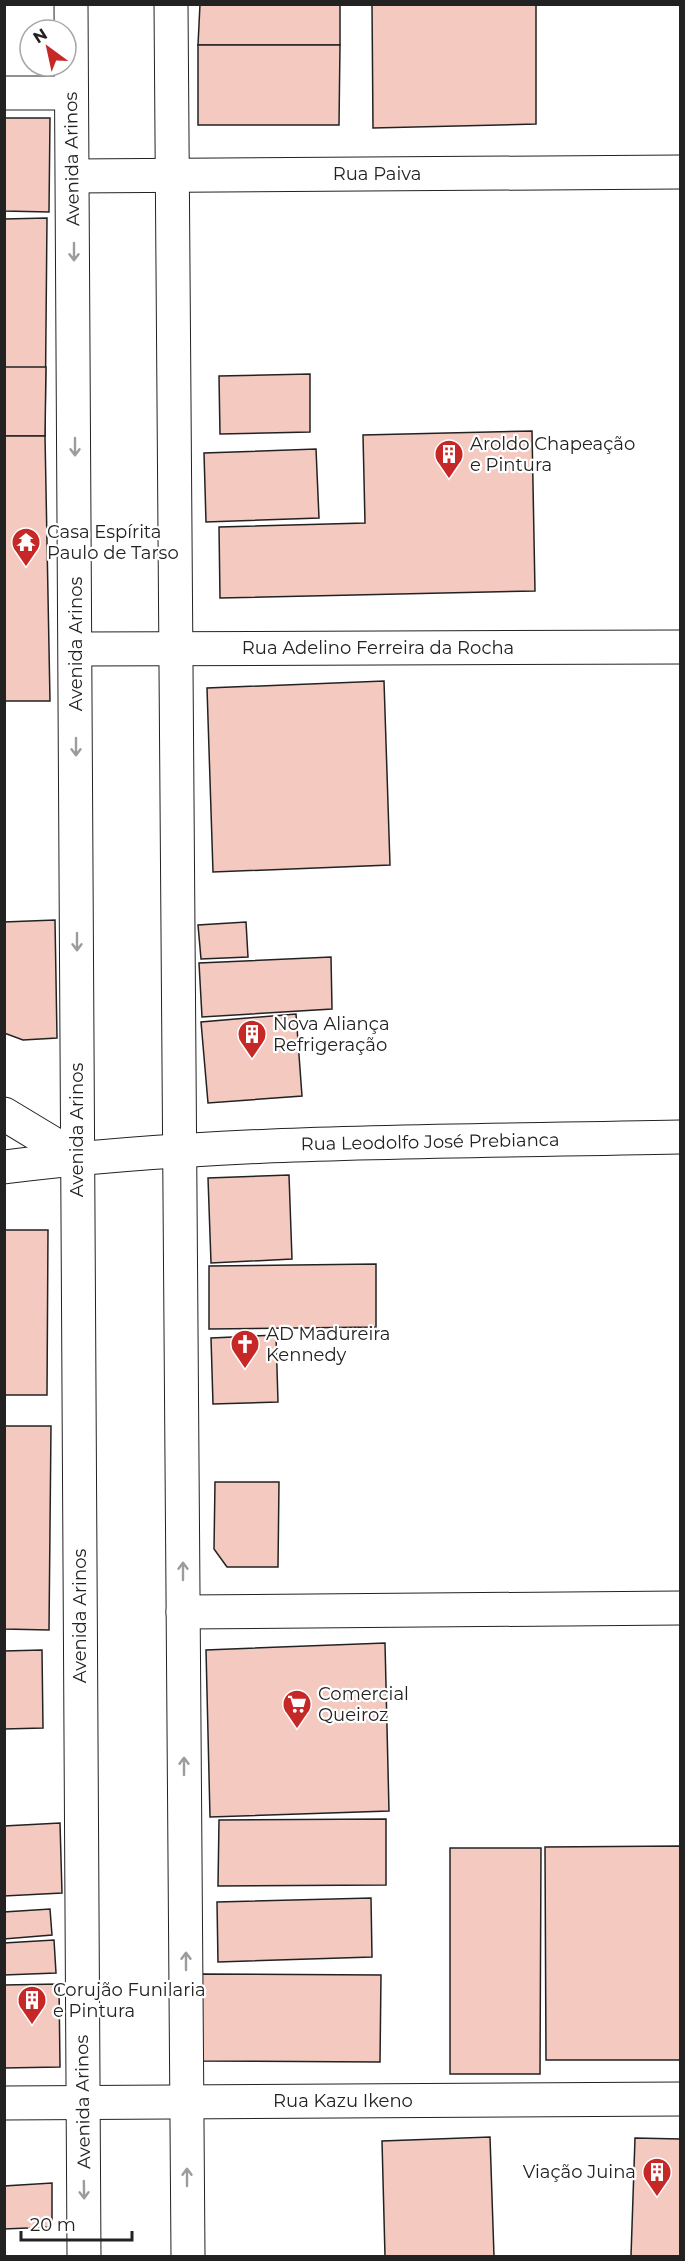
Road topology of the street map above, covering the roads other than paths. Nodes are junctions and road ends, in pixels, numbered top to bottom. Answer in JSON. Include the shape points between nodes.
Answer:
{"nodes":[{"id":1,"x":71,"y":4,"type":"edge"},
{"id":2,"x":171,"y":4,"type":"edge"},
{"id":3,"x":4,"y":93,"type":"edge"},
{"id":4,"x":71,"y":93,"type":"junction"},
{"id":5,"x":681,"y":172,"type":"edge"},
{"id":6,"x":73,"y":176,"type":"junction"},
{"id":7,"x":172,"y":176,"type":"junction"},
{"id":8,"x":681,"y":647,"type":"edge"},
{"id":9,"x":76,"y":649,"type":"junction"},
{"id":10,"x":176,"y":649,"type":"junction"},
{"id":11,"x":10,"y":1120,"type":"edge"},
{"id":12,"x":681,"y":1137,"type":"edge"},
{"id":13,"x":180,"y":1152,"type":"junction"},
{"id":14,"x":77,"y":1158,"type":"junction"},
{"id":15,"x":4,"y":1167,"type":"edge"},
{"id":16,"x":681,"y":1608,"type":"edge"},
{"id":17,"x":183,"y":1612,"type":"junction"},
{"id":18,"x":681,"y":2099,"type":"edge"},
{"id":19,"x":83,"y":2102,"type":"junction"},
{"id":20,"x":187,"y":2102,"type":"junction"},
{"id":21,"x":4,"y":2103,"type":"edge"},
{"id":22,"x":84,"y":2256,"type":"edge"},
{"id":23,"x":188,"y":2256,"type":"edge"}],
"edges":[{"from":1,"to":4,"type":"main road","name":"Avenida Arinos"},
{"from":2,"to":7,"type":"main road"},
{"from":3,"to":4,"type":"main road"},
{"from":4,"to":6,"type":"main road","name":"Avenida Arinos"},
{"from":5,"to":7,"type":"main road","name":"Rua Paiva"},
{"from":6,"to":7,"type":"main road","name":"Rua Paiva"},
{"from":6,"to":9,"type":"main road","name":"Avenida Arinos","one_way":true},
{"from":7,"to":10,"type":"main road"},
{"from":8,"to":10,"type":"main road","name":"Rua Adelino Ferreira da Rocha"},
{"from":9,"to":10,"type":"main road","name":"Rua Adelino Ferreira da Rocha"},
{"from":9,"to":14,"type":"main road","name":"Avenida Arinos","one_way":true},
{"from":10,"to":13,"type":"main road"},
{"from":11,"to":14,"type":"main road"},
{"from":12,"to":13,"type":"main road","name":"Rua Leodolfo José Prebianca","via":[[221,1147]]},
{"from":13,"to":14,"type":"main road","name":"Rua Leodolfo José Prebianca"},
{"from":17,"to":13,"type":"main road","one_way":true},
{"from":14,"to":15,"type":"main road","name":"Rua Leodolfo José Prebianca"},
{"from":14,"to":19,"type":"main road","name":"Avenida Arinos"},
{"from":16,"to":17,"type":"main road"},
{"from":20,"to":17,"type":"main road","one_way":true},
{"from":18,"to":20,"type":"main road","name":"Rua Kazu Ikeno"},
{"from":19,"to":20,"type":"main road","name":"Rua Kazu Ikeno"},
{"from":19,"to":21,"type":"main road","name":"Rua Kazu Ikeno"},
{"from":19,"to":22,"type":"main road","name":"Avenida Arinos","one_way":true},
{"from":23,"to":20,"type":"main road","one_way":true}]}
